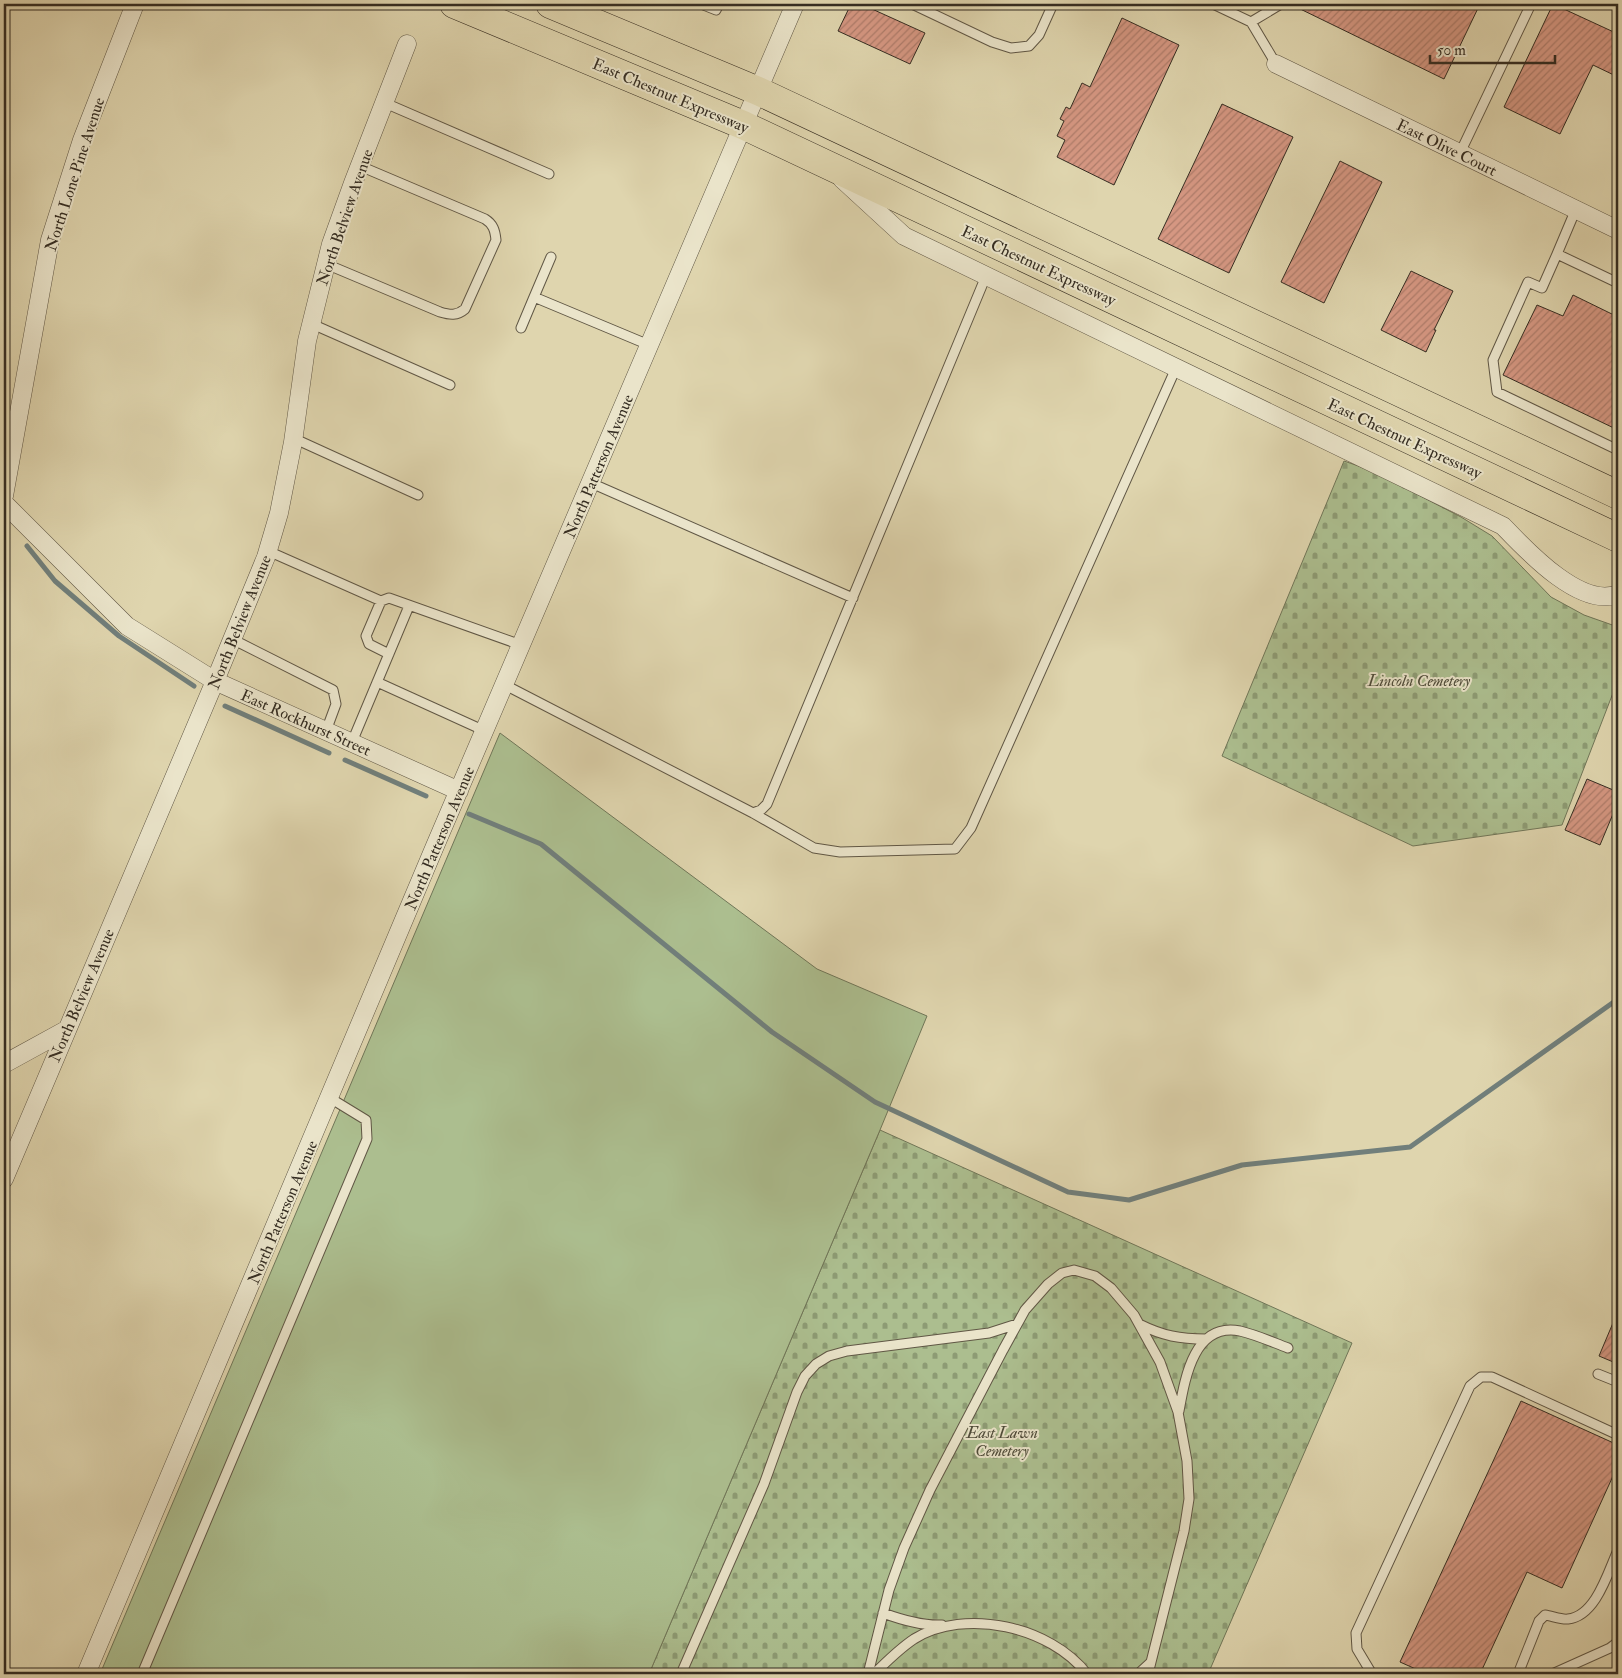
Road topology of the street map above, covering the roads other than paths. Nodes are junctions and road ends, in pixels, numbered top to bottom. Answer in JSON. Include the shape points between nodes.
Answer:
{"nodes":[{"id":1,"x":135,"y":4,"type":"edge"},
{"id":2,"x":454,"y":4,"type":"edge"},
{"id":3,"x":550,"y":4,"type":"edge"},
{"id":4,"x":701,"y":4,"type":"edge"},
{"id":5,"x":719,"y":4,"type":"edge"},
{"id":6,"x":795,"y":4,"type":"edge"},
{"id":7,"x":912,"y":4,"type":"edge"},
{"id":8,"x":1053,"y":4,"type":"edge"},
{"id":9,"x":1213,"y":4,"type":"edge"},
{"id":10,"x":1281,"y":4,"type":"edge"},
{"id":11,"x":1531,"y":4,"type":"edge"},
{"id":12,"x":1251,"y":22,"type":"junction"},
{"id":13,"x":407,"y":44,"type":"dead end"},
{"id":14,"x":1276,"y":64,"type":"joint"},
{"id":15,"x":758,"y":91,"type":"junction"},
{"id":16,"x":384,"y":103,"type":"junction"},
{"id":17,"x":743,"y":125,"type":"junction"},
{"id":18,"x":1460,"y":153,"type":"junction"},
{"id":19,"x":360,"y":166,"type":"junction"},
{"id":20,"x":827,"y":166,"type":"junction"},
{"id":21,"x":549,"y":174,"type":"dead end"},
{"id":22,"x":1576,"y":209,"type":"junction"},
{"id":23,"x":1618,"y":230,"type":"edge"},
{"id":24,"x":1557,"y":254,"type":"junction"},
{"id":25,"x":551,"y":257,"type":"dead end"},
{"id":26,"x":326,"y":264,"type":"junction"},
{"id":27,"x":986,"y":276,"type":"junction"},
{"id":28,"x":1618,"y":283,"type":"edge"},
{"id":29,"x":534,"y":297,"type":"junction"},
{"id":30,"x":312,"y":324,"type":"junction"},
{"id":31,"x":521,"y":328,"type":"dead end"},
{"id":32,"x":649,"y":345,"type":"junction"},
{"id":33,"x":1176,"y":368,"type":"junction"},
{"id":34,"x":450,"y":384,"type":"dead end"},
{"id":35,"x":293,"y":438,"type":"junction"},
{"id":36,"x":1618,"y":450,"type":"edge"},
{"id":37,"x":591,"y":483,"type":"junction"},
{"id":38,"x":418,"y":494,"type":"dead end"},
{"id":39,"x":1618,"y":495,"type":"edge"},
{"id":40,"x":4,"y":496,"type":"edge"},
{"id":41,"x":4,"y":503,"type":"edge"},
{"id":42,"x":1618,"y":538,"type":"edge"},
{"id":43,"x":268,"y":551,"type":"junction"},
{"id":44,"x":1618,"y":594,"type":"edge"},
{"id":45,"x":852,"y":598,"type":"junction"},
{"id":46,"x":381,"y":601,"type":"junction"},
{"id":47,"x":409,"y":606,"type":"junction"},
{"id":48,"x":232,"y":640,"type":"junction"},
{"id":49,"x":521,"y":645,"type":"junction"},
{"id":50,"x":389,"y":654,"type":"junction"},
{"id":51,"x":216,"y":681,"type":"junction"},
{"id":52,"x":377,"y":682,"type":"junction"},
{"id":53,"x":505,"y":685,"type":"junction"},
{"id":54,"x":326,"y":731,"type":"junction"},
{"id":55,"x":485,"y":731,"type":"junction"},
{"id":56,"x":352,"y":742,"type":"junction"},
{"id":57,"x":459,"y":791,"type":"junction"},
{"id":58,"x":753,"y":813,"type":"junction"},
{"id":59,"x":66,"y":1030,"type":"junction"},
{"id":60,"x":4,"y":1064,"type":"edge"},
{"id":61,"x":330,"y":1098,"type":"junction"},
{"id":62,"x":4,"y":1179,"type":"edge"},
{"id":63,"x":1017,"y":1324,"type":"junction"},
{"id":64,"x":1139,"y":1324,"type":"junction"},
{"id":65,"x":1206,"y":1339,"type":"junction"},
{"id":66,"x":1288,"y":1348,"type":"dead end"},
{"id":67,"x":1598,"y":1374,"type":"dead end"},
{"id":68,"x":1618,"y":1382,"type":"edge"},
{"id":69,"x":1178,"y":1412,"type":"junction"},
{"id":70,"x":1618,"y":1435,"type":"edge"},
{"id":71,"x":1618,"y":1550,"type":"edge"},
{"id":72,"x":884,"y":1613,"type":"junction"},
{"id":73,"x":958,"y":1625,"type":"junction"},
{"id":74,"x":1618,"y":1642,"type":"edge"},
{"id":75,"x":1151,"y":1662,"type":"junction"},
{"id":76,"x":86,"y":1674,"type":"edge"},
{"id":77,"x":142,"y":1674,"type":"edge"},
{"id":78,"x":681,"y":1674,"type":"edge"},
{"id":79,"x":868,"y":1674,"type":"edge"},
{"id":80,"x":874,"y":1674,"type":"edge"},
{"id":81,"x":1087,"y":1674,"type":"edge"},
{"id":82,"x":1138,"y":1674,"type":"edge"},
{"id":83,"x":1148,"y":1674,"type":"edge"},
{"id":84,"x":1372,"y":1674,"type":"edge"},
{"id":85,"x":1518,"y":1674,"type":"edge"},
{"id":86,"x":1552,"y":1674,"type":"edge"}],
"edges":[{"from":1,"to":40,"type":"street","name":"North Lone Pine Avenue","via":[[82,140],[50,240]]},
{"from":2,"to":17,"type":"main road","name":"East Chestnut Expressway"},
{"from":3,"to":15,"type":"main road"},
{"from":4,"to":5,"type":"lane","via":[[716,10]]},
{"from":6,"to":15,"type":"street","name":"North Patterson Avenue"},
{"from":7,"to":8,"type":"lane","via":[[1011,48],[1029,46],[1039,35]]},
{"from":9,"to":12,"type":"lane"},
{"from":10,"to":12,"type":"lane"},
{"from":11,"to":18,"type":"lane"},
{"from":12,"to":14,"type":"lane"},
{"from":13,"to":16,"type":"street","name":"North Belview Avenue"},
{"from":14,"to":18,"type":"street","name":"East Olive Court"},
{"from":15,"to":17,"type":"street","name":"North Patterson Avenue"},
{"from":15,"to":39,"type":"main road"},
{"from":16,"to":19,"type":"street","name":"North Belview Avenue"},
{"from":16,"to":21,"type":"lane"},
{"from":17,"to":20,"type":"main road","name":"East Chestnut Expressway"},
{"from":17,"to":32,"type":"street","name":"North Patterson Avenue"},
{"from":18,"to":22,"type":"street","name":"East Olive Court"},
{"from":19,"to":26,"type":"street","name":"North Belview Avenue"},
{"from":19,"to":26,"type":"lane","via":[[485,219],[496,230],[496,240],[465,309],[459,314],[440,312]]},
{"from":20,"to":27,"type":"street","via":[[904,236]]},
{"from":20,"to":42,"type":"main road","name":"East Chestnut Expressway"},
{"from":22,"to":23,"type":"street","name":"East Olive Court"},
{"from":22,"to":24,"type":"lane"},
{"from":24,"to":28,"type":"lane"},
{"from":24,"to":36,"type":"lane","via":[[1542,288],[1528,282],[1493,360],[1497,392]]},
{"from":25,"to":29,"type":"lane"},
{"from":26,"to":30,"type":"street","name":"North Belview Avenue"},
{"from":27,"to":33,"type":"street"},
{"from":27,"to":45,"type":"lane"},
{"from":29,"to":31,"type":"lane"},
{"from":29,"to":32,"type":"lane"},
{"from":30,"to":34,"type":"lane"},
{"from":30,"to":35,"type":"street","name":"North Belview Avenue"},
{"from":32,"to":37,"type":"street","name":"North Patterson Avenue"},
{"from":33,"to":44,"type":"street","via":[[1503,526],[1540,564],[1579,590],[1608,598]]},
{"from":33,"to":58,"type":"lane","via":[[971,828],[955,849],[840,852],[814,848]]},
{"from":35,"to":38,"type":"lane"},
{"from":35,"to":43,"type":"street","name":"North Belview Avenue","via":[[279,514]]},
{"from":37,"to":45,"type":"lane"},
{"from":37,"to":49,"type":"street","name":"North Patterson Avenue"},
{"from":41,"to":51,"type":"street","name":"East Rockhurst Street","via":[[127,626]]},
{"from":43,"to":46,"type":"lane"},
{"from":43,"to":48,"type":"street","name":"North Belview Avenue"},
{"from":45,"to":58,"type":"lane","via":[[767,804]]},
{"from":46,"to":47,"type":"lane","via":[[389,598]]},
{"from":46,"to":50,"type":"lane","via":[[366,636],[369,644]]},
{"from":47,"to":49,"type":"lane"},
{"from":47,"to":50,"type":"lane"},
{"from":48,"to":51,"type":"street","name":"North Belview Avenue"},
{"from":48,"to":54,"type":"lane","via":[[333,690],[336,704]]},
{"from":49,"to":53,"type":"street","name":"North Patterson Avenue"},
{"from":50,"to":52,"type":"lane"},
{"from":51,"to":54,"type":"street","name":"East Rockhurst Street"},
{"from":51,"to":59,"type":"street","name":"North Belview Avenue"},
{"from":52,"to":55,"type":"lane"},
{"from":52,"to":56,"type":"lane"},
{"from":53,"to":55,"type":"street","name":"North Patterson Avenue"},
{"from":53,"to":58,"type":"lane"},
{"from":54,"to":56,"type":"street","name":"East Rockhurst Street"},
{"from":55,"to":57,"type":"street","name":"North Patterson Avenue"},
{"from":56,"to":57,"type":"street","name":"East Rockhurst Street"},
{"from":57,"to":61,"type":"street","name":"North Patterson Avenue"},
{"from":59,"to":60,"type":"street"},
{"from":59,"to":62,"type":"street","name":"North Belview Avenue"},
{"from":61,"to":76,"type":"street","name":"North Patterson Avenue"},
{"from":61,"to":77,"type":"lane","via":[[366,1120],[367,1139]]},
{"from":63,"to":64,"type":"lane","via":[[1048,1284],[1062,1273],[1074,1270],[1095,1276],[1110,1288]]},
{"from":63,"to":72,"type":"lane","via":[[930,1490],[904,1548]]},
{"from":63,"to":78,"type":"lane","via":[[989,1333],[847,1351],[816,1364],[797,1392],[764,1484]]},
{"from":64,"to":65,"type":"lane","via":[[1180,1339]]},
{"from":64,"to":69,"type":"lane","via":[[1160,1362]]},
{"from":65,"to":66,"type":"lane","via":[[1222,1332],[1238,1331]]},
{"from":65,"to":69,"type":"lane","via":[[1196,1350],[1188,1369]]},
{"from":67,"to":68,"type":"lane"},
{"from":69,"to":75,"type":"lane","via":[[1187,1461],[1189,1499]]},
{"from":70,"to":84,"type":"lane","via":[[1492,1377],[1481,1377],[1470,1386],[1356,1632],[1357,1649]]},
{"from":71,"to":85,"type":"lane","via":[[1591,1606],[1580,1616],[1567,1620],[1545,1615],[1539,1621]]},
{"from":72,"to":73,"type":"lane","via":[[932,1625]]},
{"from":72,"to":79,"type":"lane"},
{"from":73,"to":80,"type":"lane","via":[[915,1639]]},
{"from":73,"to":81,"type":"lane","via":[[1009,1627],[1032,1634],[1068,1656]]},
{"from":74,"to":86,"type":"lane"},
{"from":75,"to":82,"type":"lane"},
{"from":75,"to":83,"type":"lane"}]}
